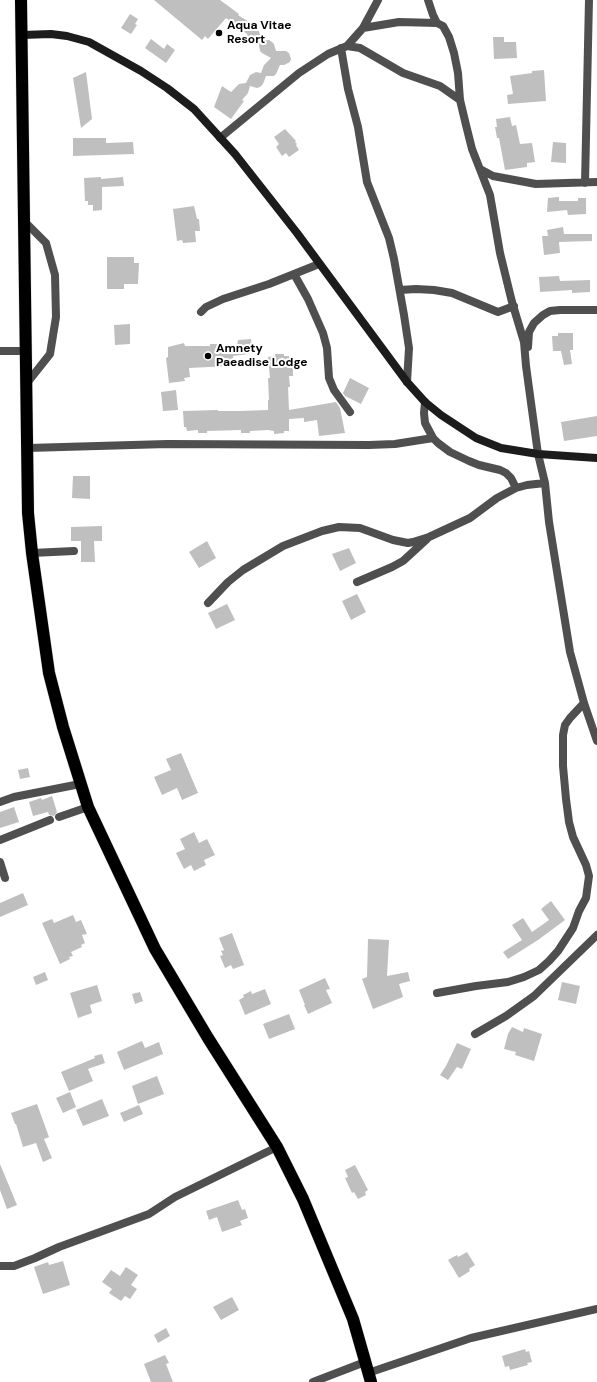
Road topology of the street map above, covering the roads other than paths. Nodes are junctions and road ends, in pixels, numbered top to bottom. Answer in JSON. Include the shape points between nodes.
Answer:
{"nodes":[{"id":1,"x":21,"y":0,"type":"edge"},
{"id":2,"x":378,"y":0,"type":"edge"},
{"id":3,"x":428,"y":0,"type":"edge"},
{"id":4,"x":589,"y":0,"type":"edge"},
{"id":5,"x":438,"y":22,"type":"junction"},
{"id":6,"x":363,"y":28,"type":"junction"},
{"id":7,"x":22,"y":35,"type":"junction"},
{"id":8,"x":344,"y":47,"type":"junction"},
{"id":9,"x":460,"y":100,"type":"junction"},
{"id":10,"x":220,"y":138,"type":"junction"},
{"id":11,"x":480,"y":169,"type":"junction"},
{"id":12,"x":585,"y":182,"type":"junction"},
{"id":13,"x":597,"y":182,"type":"edge"},
{"id":14,"x":24,"y":221,"type":"junction"},
{"id":15,"x":319,"y":264,"type":"junction"},
{"id":16,"x":294,"y":274,"type":"junction"},
{"id":17,"x":400,"y":290,"type":"junction"},
{"id":18,"x":514,"y":306,"type":"junction"},
{"id":19,"x":597,"y":310,"type":"edge"},
{"id":20,"x":201,"y":312,"type":"dead end"},
{"id":21,"x":0,"y":351,"type":"edge"},
{"id":22,"x":27,"y":351,"type":"junction"},
{"id":23,"x":526,"y":366,"type":"junction"},
{"id":24,"x":407,"y":382,"type":"junction"},
{"id":25,"x":27,"y":383,"type":"junction"},
{"id":26,"x":425,"y":402,"type":"junction"},
{"id":27,"x":350,"y":412,"type":"dead end"},
{"id":28,"x":433,"y":438,"type":"junction"},
{"id":29,"x":28,"y":448,"type":"junction"},
{"id":30,"x":538,"y":454,"type":"junction"},
{"id":31,"x":597,"y":458,"type":"edge"},
{"id":32,"x":545,"y":483,"type":"junction"},
{"id":33,"x":516,"y":488,"type":"junction"},
{"id":34,"x":429,"y":537,"type":"junction"},
{"id":35,"x":74,"y":551,"type":"dead end"},
{"id":36,"x":32,"y":553,"type":"junction"},
{"id":37,"x":357,"y":582,"type":"dead end"},
{"id":38,"x":208,"y":604,"type":"dead end"},
{"id":39,"x":584,"y":703,"type":"junction"},
{"id":40,"x":597,"y":741,"type":"edge"},
{"id":41,"x":80,"y":784,"type":"junction"},
{"id":42,"x":0,"y":802,"type":"edge"},
{"id":43,"x":88,"y":807,"type":"junction"},
{"id":44,"x":59,"y":817,"type":"dead end"},
{"id":45,"x":50,"y":820,"type":"dead end"},
{"id":46,"x":0,"y":840,"type":"edge"},
{"id":47,"x":0,"y":862,"type":"edge"},
{"id":48,"x":6,"y":878,"type":"dead end"},
{"id":49,"x":597,"y":934,"type":"edge"},
{"id":50,"x":437,"y":993,"type":"dead end"},
{"id":51,"x":475,"y":1034,"type":"dead end"},
{"id":52,"x":277,"y":1147,"type":"junction"},
{"id":53,"x":0,"y":1266,"type":"edge"},
{"id":54,"x":597,"y":1309,"type":"edge"},
{"id":55,"x":368,"y":1372,"type":"edge"},
{"id":56,"x":313,"y":1382,"type":"edge"}],
"edges":[{"from":1,"to":7,"type":"highway"},
{"from":2,"to":6,"type":"street"},
{"from":3,"to":5,"type":"street"},
{"from":4,"to":12,"type":"street"},
{"from":5,"to":6,"type":"street","via":[[399,22]]},
{"from":5,"to":9,"type":"street","via":[[449,37],[454,53]]},
{"from":6,"to":8,"type":"street"},
{"from":7,"to":10,"type":"main road","via":[[51,34],[89,42],[167,88],[194,109]]},
{"from":7,"to":14,"type":"highway"},
{"from":8,"to":9,"type":"street","via":[[360,48],[403,73],[440,86]]},
{"from":8,"to":10,"type":"street","via":[[299,73]]},
{"from":8,"to":17,"type":"street","via":[[348,89],[358,127],[367,182],[389,238]]},
{"from":9,"to":11,"type":"street","via":[[472,149]]},
{"from":10,"to":15,"type":"main road","via":[[245,166]]},
{"from":11,"to":12,"type":"street","via":[[493,176],[536,184]]},
{"from":11,"to":18,"type":"street","via":[[490,195],[500,253]]},
{"from":12,"to":13,"type":"street"},
{"from":14,"to":22,"type":"highway"},
{"from":14,"to":25,"type":"street","via":[[46,243],[56,289],[56,317],[50,354]]},
{"from":15,"to":16,"type":"street"},
{"from":15,"to":24,"type":"main road"},
{"from":16,"to":20,"type":"street","via":[[223,299]]},
{"from":16,"to":27,"type":"street","via":[[323,333],[328,348],[330,378],[334,390]]},
{"from":17,"to":18,"type":"street","via":[[452,293],[498,312]]},
{"from":17,"to":24,"type":"street","via":[[409,348]]},
{"from":18,"to":23,"type":"street","via":[[524,342]]},
{"from":19,"to":23,"type":"street","via":[[560,310],[543,315],[529,332]]},
{"from":21,"to":22,"type":"street"},
{"from":22,"to":25,"type":"highway"},
{"from":23,"to":30,"type":"street"},
{"from":24,"to":26,"type":"main road"},
{"from":25,"to":29,"type":"highway"},
{"from":26,"to":28,"type":"street","via":[[424,418]]},
{"from":26,"to":30,"type":"main road","via":[[476,438],[501,448]]},
{"from":28,"to":29,"type":"street","via":[[370,445],[167,444]]},
{"from":28,"to":33,"type":"street","via":[[450,452],[506,473]]},
{"from":29,"to":36,"type":"highway","via":[[28,512]]},
{"from":30,"to":31,"type":"main road"},
{"from":30,"to":32,"type":"street"},
{"from":32,"to":33,"type":"street"},
{"from":32,"to":39,"type":"street","via":[[570,652]]},
{"from":33,"to":34,"type":"street","via":[[497,498],[470,518]]},
{"from":34,"to":37,"type":"street","via":[[392,568]]},
{"from":34,"to":38,"type":"street","via":[[408,543],[360,528],[338,527],[322,531],[283,546],[243,570]]},
{"from":35,"to":36,"type":"street"},
{"from":36,"to":41,"type":"highway","via":[[49,673]]},
{"from":39,"to":40,"type":"street"},
{"from":39,"to":50,"type":"street","via":[[565,725],[563,735],[563,766],[569,822],[589,876],[586,898],[573,928],[550,961],[539,970],[508,982]]},
{"from":41,"to":42,"type":"street"},
{"from":41,"to":43,"type":"highway"},
{"from":43,"to":44,"type":"street"},
{"from":43,"to":52,"type":"highway","via":[[155,949]]},
{"from":45,"to":46,"type":"street"},
{"from":47,"to":48,"type":"street"},
{"from":49,"to":51,"type":"street","via":[[534,996]]},
{"from":52,"to":53,"type":"street","via":[[175,1197],[149,1214],[14,1266]]},
{"from":52,"to":55,"type":"highway","via":[[303,1199],[353,1319]]},
{"from":54,"to":55,"type":"street","via":[[471,1338]]},
{"from":55,"to":56,"type":"street"}]}
